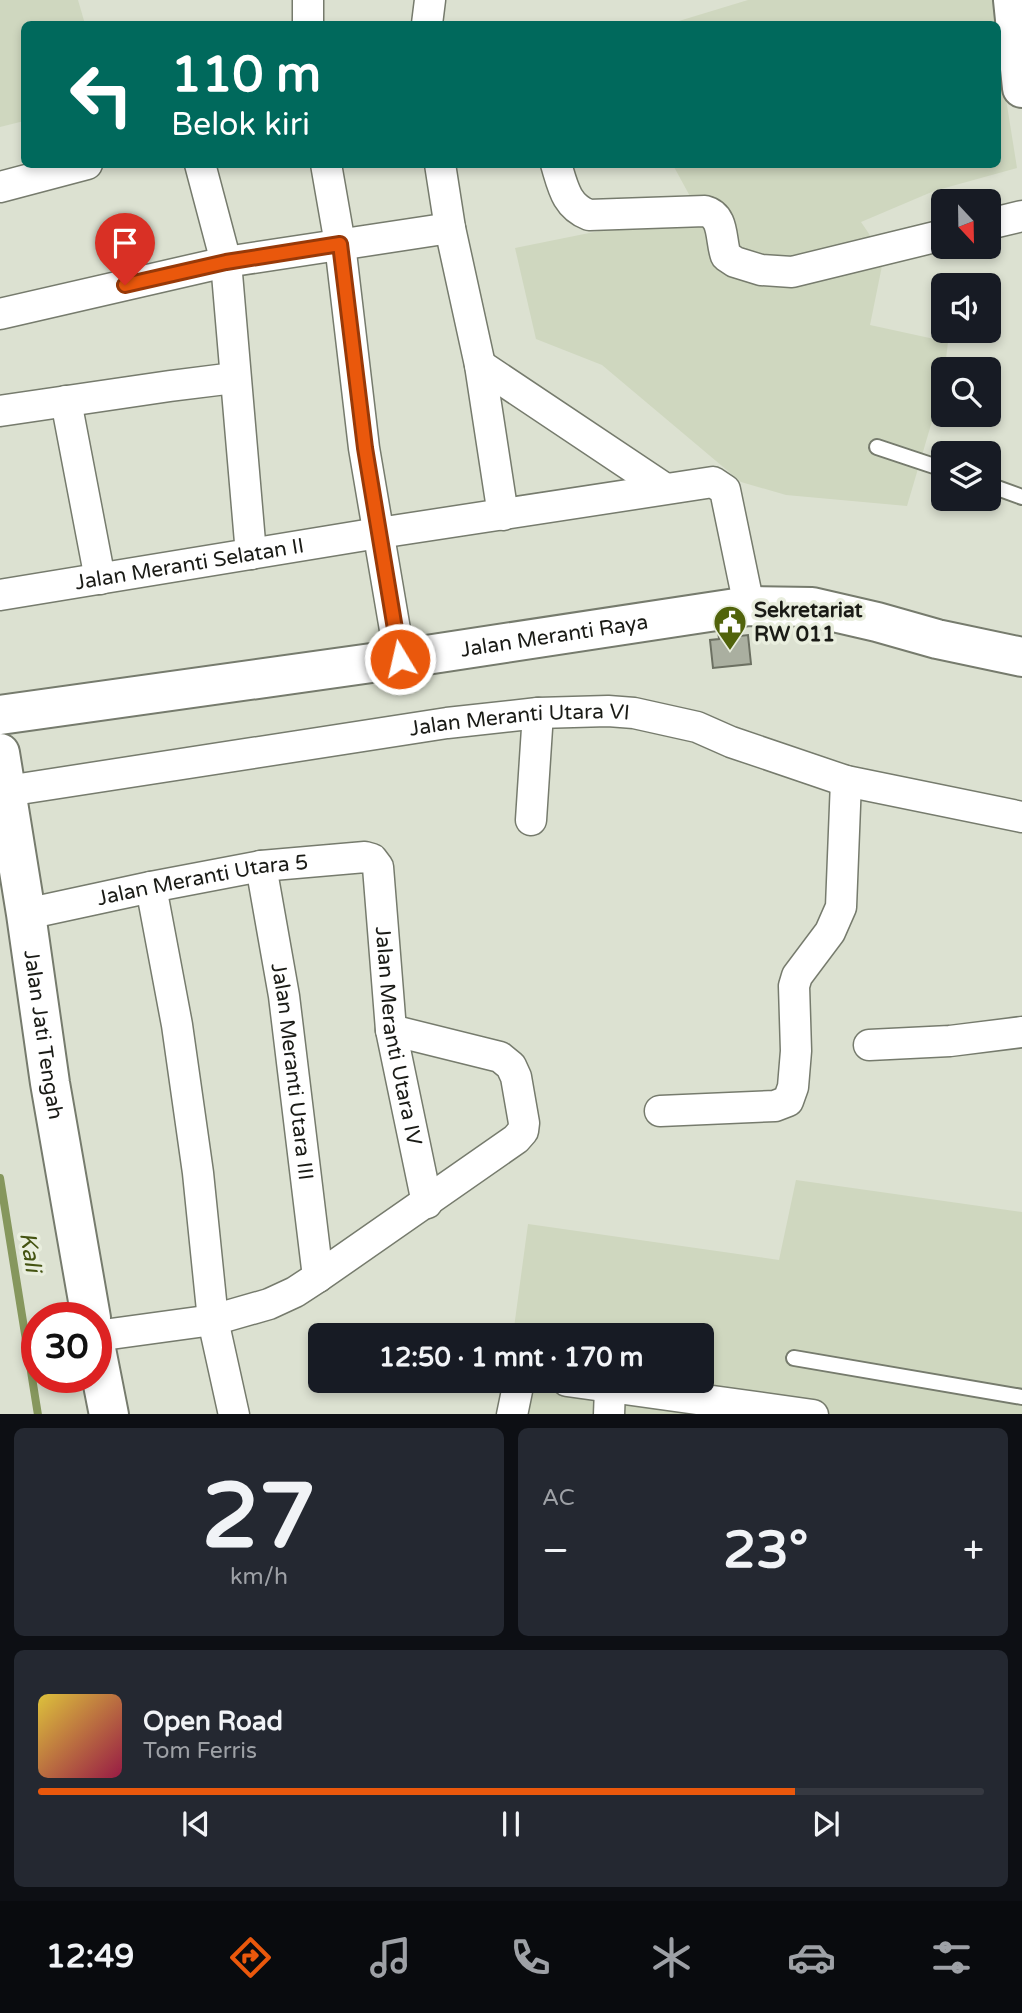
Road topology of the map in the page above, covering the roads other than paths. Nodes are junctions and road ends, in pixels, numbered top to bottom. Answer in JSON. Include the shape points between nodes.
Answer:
{"nodes":[{"id":1,"x":308,"y":0,"type":"edge"},
{"id":2,"x":429,"y":0,"type":"edge"},
{"id":3,"x":1017,"y":16,"type":"edge"},
{"id":4,"x":308,"y":21,"type":"edge"},
{"id":5,"x":427,"y":21,"type":"edge"},
{"id":6,"x":1022,"y":88,"type":"edge"},
{"id":7,"x":72,"y":168,"type":"edge"},
{"id":8,"x":201,"y":168,"type":"edge"},
{"id":9,"x":327,"y":168,"type":"edge"},
{"id":10,"x":441,"y":168,"type":"edge"},
{"id":11,"x":557,"y":168,"type":"edge"},
{"id":12,"x":0,"y":187,"type":"edge"},
{"id":13,"x":1022,"y":216,"type":"edge"},
{"id":14,"x":1001,"y":221,"type":"edge"},
{"id":15,"x":450,"y":228,"type":"junction"},
{"id":16,"x":931,"y":238,"type":"edge"},
{"id":17,"x":340,"y":244,"type":"junction"},
{"id":18,"x":226,"y":262,"type":"junction"},
{"id":19,"x":0,"y":314,"type":"edge"},
{"id":20,"x":480,"y":365,"type":"junction"},
{"id":21,"x":234,"y":378,"type":"junction"},
{"id":22,"x":66,"y":401,"type":"junction"},
{"id":23,"x":0,"y":411,"type":"edge"},
{"id":24,"x":877,"y":447,"type":"dead end"},
{"id":25,"x":931,"y":465,"type":"edge"},
{"id":26,"x":664,"y":488,"type":"junction"},
{"id":27,"x":1001,"y":489,"type":"edge"},
{"id":28,"x":1022,"y":497,"type":"edge"},
{"id":29,"x":503,"y":515,"type":"junction"},
{"id":30,"x":380,"y":533,"type":"junction"},
{"id":31,"x":251,"y":554,"type":"junction"},
{"id":32,"x":100,"y":579,"type":"junction"},
{"id":33,"x":0,"y":595,"type":"edge"},
{"id":34,"x":749,"y":606,"type":"junction"},
{"id":35,"x":1022,"y":657,"type":"edge"},
{"id":36,"x":400,"y":659,"type":"junction"},
{"id":37,"x":538,"y":713,"type":"junction"},
{"id":38,"x":0,"y":715,"type":"edge"},
{"id":39,"x":3,"y":771,"type":"edge"},
{"id":40,"x":846,"y":781,"type":"junction"},
{"id":41,"x":1022,"y":817,"type":"edge"},
{"id":42,"x":531,"y":820,"type":"dead end"},
{"id":43,"x":261,"y":866,"type":"junction"},
{"id":44,"x":377,"y":867,"type":"joint"},
{"id":45,"x":151,"y":887,"type":"junction"},
{"id":46,"x":26,"y":914,"type":"junction"},
{"id":47,"x":391,"y":1030,"type":"junction"},
{"id":48,"x":1022,"y":1032,"type":"edge"},
{"id":49,"x":869,"y":1045,"type":"dead end"},
{"id":50,"x":660,"y":1111,"type":"dead end"},
{"id":51,"x":427,"y":1203,"type":"junction"},
{"id":52,"x":318,"y":1277,"type":"junction"},
{"id":53,"x":88,"y":1302,"type":"edge"},
{"id":54,"x":213,"y":1320,"type":"junction"},
{"id":55,"x":112,"y":1334,"type":"edge"},
{"id":56,"x":794,"y":1358,"type":"dead end"},
{"id":57,"x":104,"y":1393,"type":"edge"},
{"id":58,"x":517,"y":1393,"type":"edge"},
{"id":59,"x":592,"y":1393,"type":"edge"},
{"id":60,"x":1022,"y":1397,"type":"edge"},
{"id":61,"x":609,"y":1401,"type":"edge"},
{"id":62,"x":108,"y":1414,"type":"edge"},
{"id":63,"x":234,"y":1414,"type":"edge"},
{"id":64,"x":512,"y":1414,"type":"edge"},
{"id":65,"x":798,"y":1414,"type":"edge"}],
"edges":[{"from":1,"to":4,"type":"street"},
{"from":2,"to":5,"type":"street"},
{"from":3,"to":6,"type":"street"},
{"from":7,"to":12,"type":"street"},
{"from":8,"to":18,"type":"street"},
{"from":9,"to":17,"type":"street"},
{"from":10,"to":15,"type":"street"},
{"from":11,"to":16,"type":"street","via":[[576,210],[589,215],[712,213],[719,223],[726,256],[761,270],[792,272]]},
{"from":13,"to":14,"type":"street"},
{"from":15,"to":17,"type":"street"},
{"from":15,"to":20,"type":"street"},
{"from":17,"to":18,"type":"street"},
{"from":17,"to":30,"type":"street"},
{"from":18,"to":19,"type":"street"},
{"from":18,"to":21,"type":"street"},
{"from":20,"to":26,"type":"street"},
{"from":20,"to":29,"type":"street"},
{"from":21,"to":22,"type":"street"},
{"from":21,"to":31,"type":"street"},
{"from":22,"to":23,"type":"street"},
{"from":22,"to":32,"type":"street"},
{"from":24,"to":25,"type":"lane"},
{"from":26,"to":29,"type":"street","name":"Jalan Meranti Selatan II"},
{"from":26,"to":34,"type":"street","name":"Jalan Meranti Selatan II","via":[[713,482],[723,486]]},
{"from":27,"to":28,"type":"lane"},
{"from":29,"to":30,"type":"street","name":"Jalan Meranti Selatan II"},
{"from":30,"to":31,"type":"street","name":"Jalan Meranti Selatan II"},
{"from":30,"to":36,"type":"street"},
{"from":31,"to":32,"type":"street","name":"Jalan Meranti Selatan II"},
{"from":32,"to":33,"type":"street","name":"Jalan Meranti Selatan II"},
{"from":34,"to":35,"type":"street","name":"Jalan Meranti Raya","via":[[812,607]]},
{"from":34,"to":36,"type":"street","name":"Jalan Meranti Raya"},
{"from":36,"to":38,"type":"street","name":"Jalan Meranti Raya"},
{"from":37,"to":39,"type":"street","name":"Jalan Meranti Utara VI"},
{"from":37,"to":40,"type":"street","name":"Jalan Meranti Utara VI","via":[[608,711],[664,718]]},
{"from":37,"to":42,"type":"street"},
{"from":39,"to":46,"type":"street","name":"Jalan Jati Tengah"},
{"from":40,"to":41,"type":"street","name":"Jalan Meranti Utara VI"},
{"from":40,"to":50,"type":"street","via":[[841,907],[794,986],[796,1051],[788,1101],[775,1106]]},
{"from":43,"to":44,"type":"street","name":"Jalan Meranti Utara 5","via":[[365,857]]},
{"from":43,"to":45,"type":"street","name":"Jalan Meranti Utara 5"},
{"from":43,"to":52,"type":"street","name":"Jalan Meranti Utara III","via":[[284,996]]},
{"from":44,"to":47,"type":"street","name":"Jalan Meranti Utara IV"},
{"from":45,"to":46,"type":"street","name":"Jalan Meranti Utara 5"},
{"from":45,"to":54,"type":"street","via":[[197,1159]]},
{"from":46,"to":53,"type":"street","name":"Jalan Jati Tengah"},
{"from":47,"to":51,"type":"street","name":"Jalan Meranti Utara IV"},
{"from":47,"to":51,"type":"street","via":[[500,1057],[516,1077],[523,1131]]},
{"from":48,"to":49,"type":"street"},
{"from":51,"to":52,"type":"street"},
{"from":52,"to":54,"type":"street","via":[[269,1304]]},
{"from":54,"to":55,"type":"street"},
{"from":54,"to":63,"type":"street"},
{"from":56,"to":60,"type":"lane"},
{"from":57,"to":62,"type":"street"},
{"from":58,"to":64,"type":"street"},
{"from":59,"to":61,"type":"street"},
{"from":61,"to":65,"type":"street"}]}
